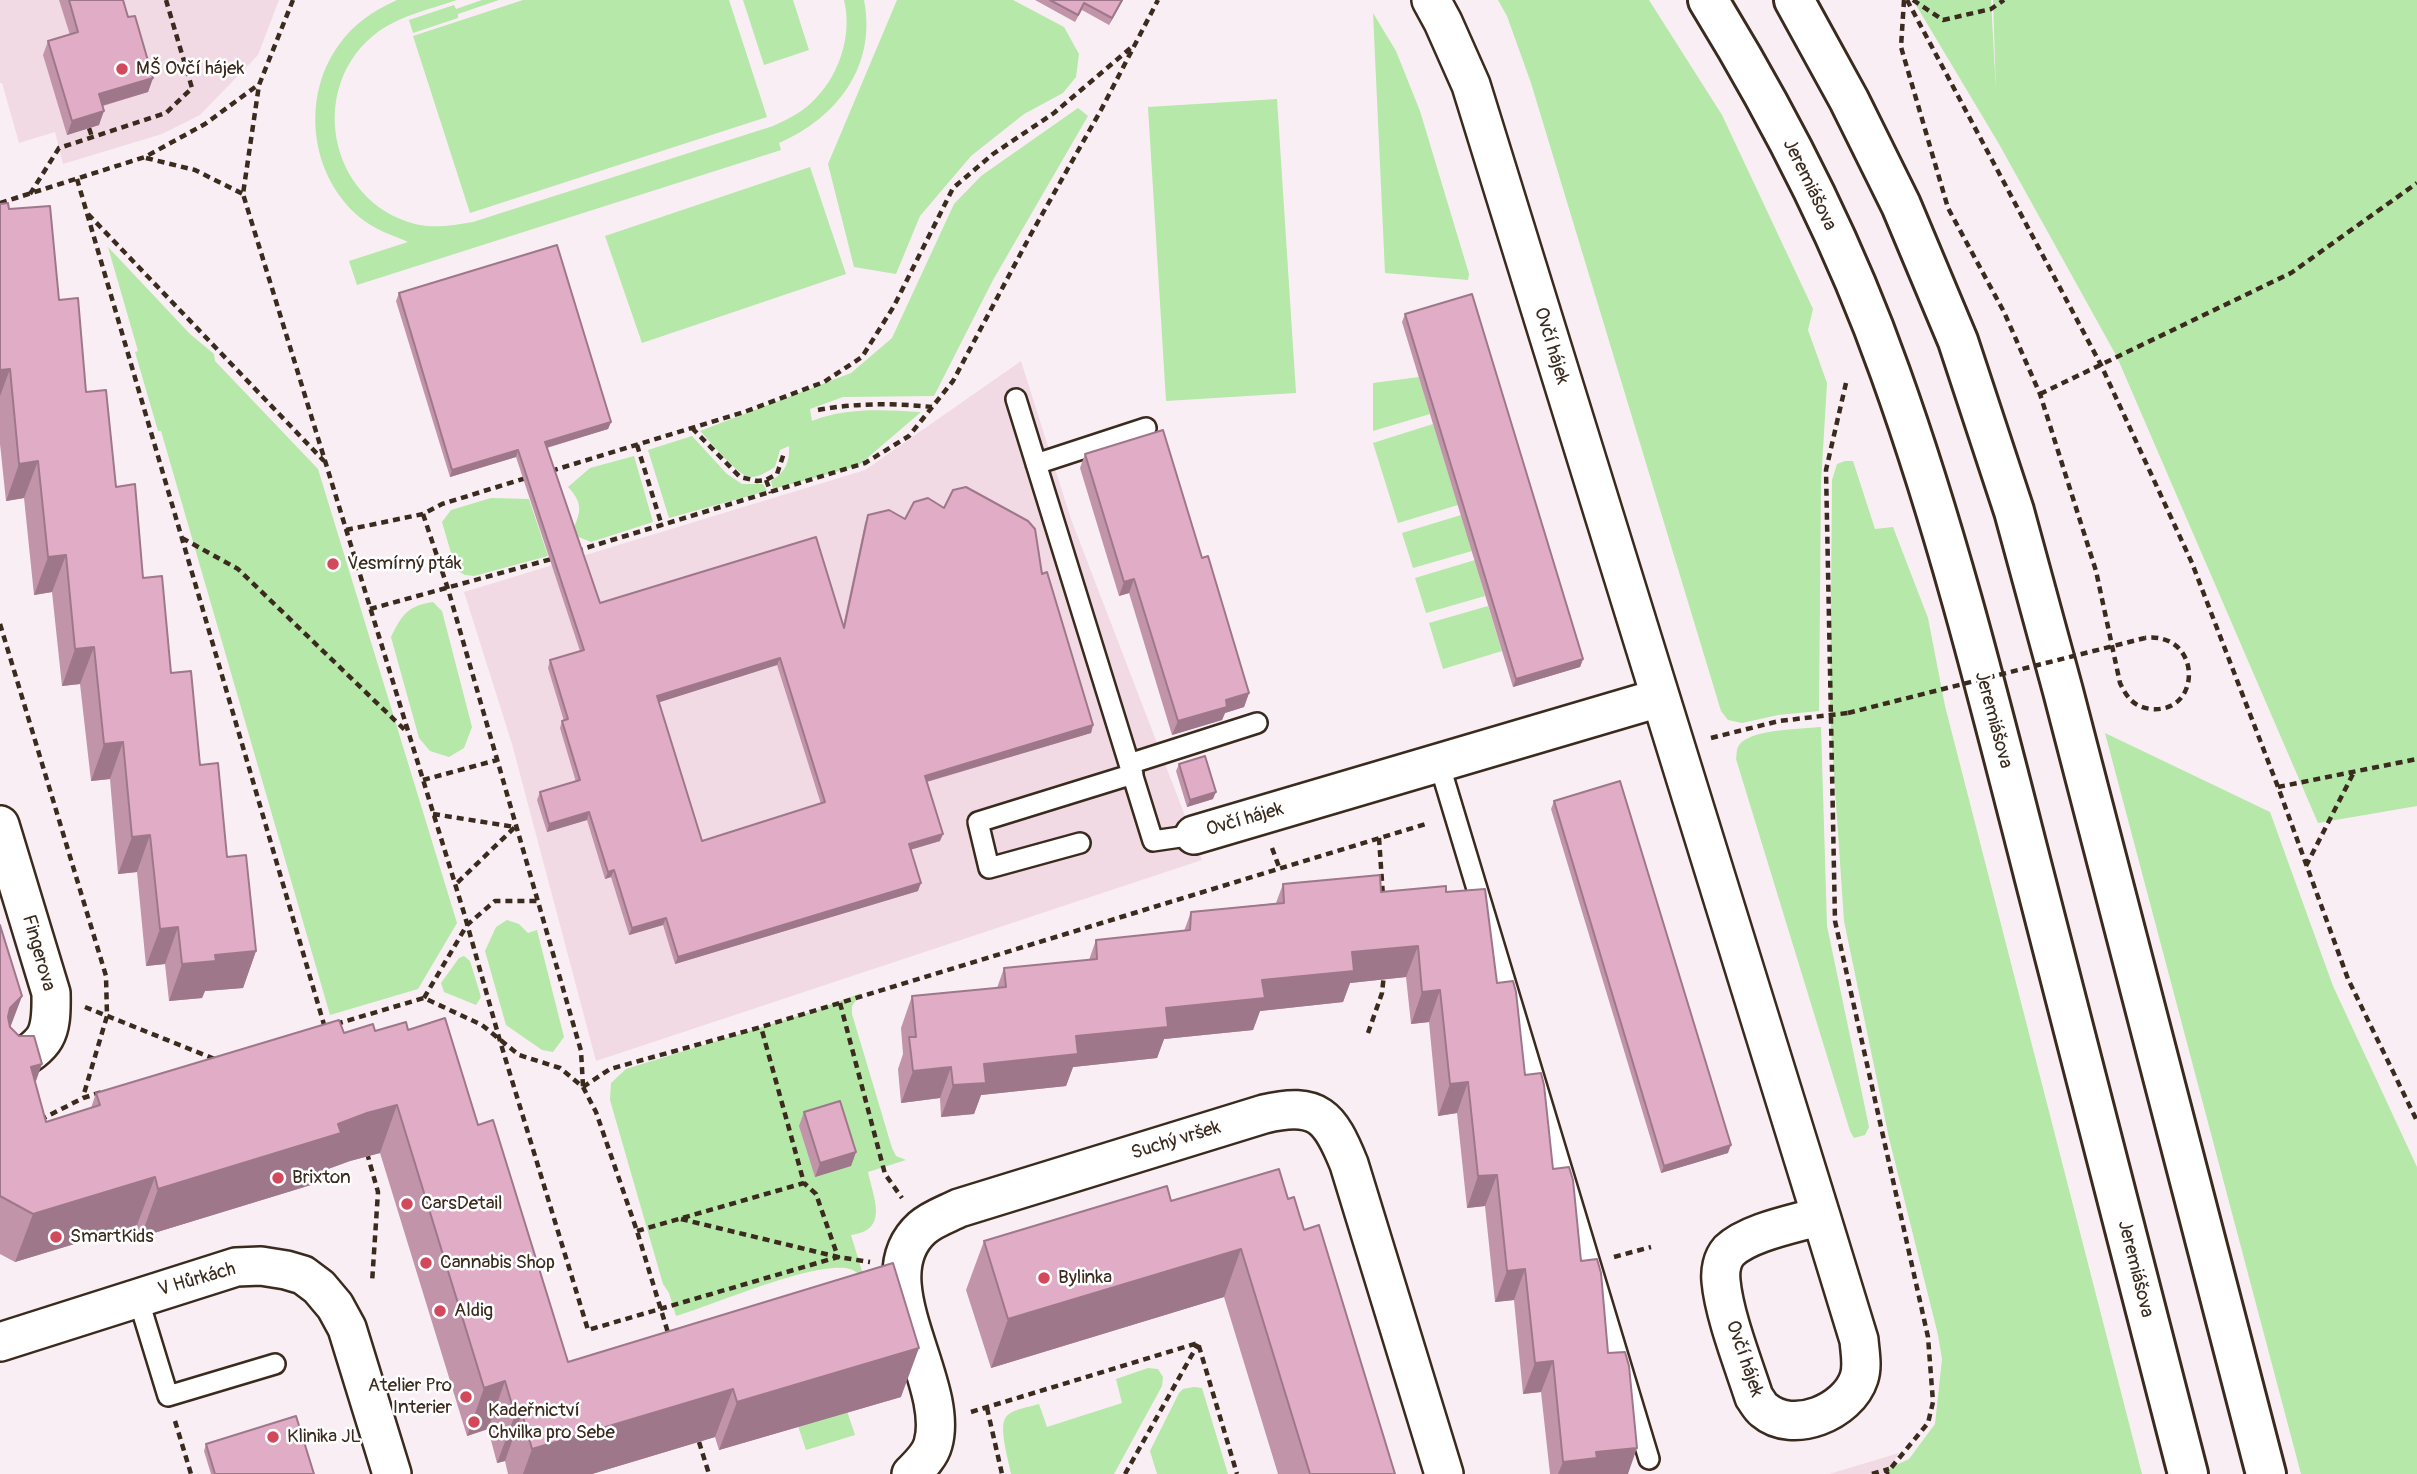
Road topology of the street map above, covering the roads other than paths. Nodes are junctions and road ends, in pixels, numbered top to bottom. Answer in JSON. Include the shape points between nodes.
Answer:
{"nodes":[{"id":1,"x":1431,"y":0,"type":"edge"},
{"id":2,"x":1708,"y":0,"type":"edge"},
{"id":3,"x":1794,"y":0,"type":"edge"},
{"id":4,"x":1016,"y":399,"type":"dead end"},
{"id":5,"x":1146,"y":428,"type":"dead end"},
{"id":6,"x":1036,"y":464,"type":"junction"},
{"id":7,"x":1659,"y":698,"type":"junction"},
{"id":8,"x":1257,"y":723,"type":"dead end"},
{"id":9,"x":1439,"y":763,"type":"junction"},
{"id":10,"x":1131,"y":769,"type":"junction"},
{"id":11,"x":0,"y":825,"type":"edge"},
{"id":12,"x":1194,"y":835,"type":"joint"},
{"id":13,"x":1080,"y":843,"type":"dead end"},
{"id":14,"x":11,"y":1065,"type":"edge"},
{"id":15,"x":1821,"y":1216,"type":"junction"},
{"id":16,"x":138,"y":1298,"type":"junction"},
{"id":17,"x":0,"y":1342,"type":"edge"},
{"id":18,"x":275,"y":1364,"type":"dead end"},
{"id":19,"x":1649,"y":1459,"type":"dead end"},
{"id":20,"x":392,"y":1474,"type":"edge"},
{"id":21,"x":911,"y":1474,"type":"edge"},
{"id":22,"x":1444,"y":1474,"type":"edge"},
{"id":23,"x":2188,"y":1474,"type":"edge"},
{"id":24,"x":2266,"y":1474,"type":"edge"}],
"edges":[{"from":1,"to":7,"type":"street","name":"Ovčí hájek","via":[[1471,85]]},
{"from":2,"to":23,"type":"main road","name":"Jeremiášova","via":[[1768,102],[1843,256],[1890,370],[1929,488],[1997,733]]},
{"from":3,"to":24,"type":"main road","via":[[1901,205],[1958,341],[2014,511]]},
{"from":4,"to":6,"type":"lane"},
{"from":5,"to":6,"type":"lane"},
{"from":6,"to":10,"type":"lane"},
{"from":7,"to":9,"type":"street","name":"Ovčí hájek"},
{"from":7,"to":15,"type":"street","name":"Ovčí hájek"},
{"from":8,"to":10,"type":"lane"},
{"from":9,"to":12,"type":"street","name":"Ovčí hájek"},
{"from":9,"to":19,"type":"lane"},
{"from":10,"to":12,"type":"lane","via":[[1153,841]]},
{"from":10,"to":13,"type":"lane","via":[[978,822],[989,868]]},
{"from":11,"to":14,"type":"street","name":"Fingerova","via":[[51,993],[52,1021],[39,1048]]},
{"from":15,"to":15,"type":"street","name":"Ovčí hájek","via":[[1858,1340],[1861,1376],[1854,1391],[1827,1412],[1788,1420],[1763,1409],[1754,1397],[1724,1299],[1721,1265],[1740,1243]]},
{"from":16,"to":17,"type":"street","name":"V Hůrkách"},
{"from":16,"to":18,"type":"lane","via":[[168,1396]]},
{"from":16,"to":20,"type":"street","name":"V Hůrkách","via":[[236,1267],[261,1266],[303,1275],[335,1306],[347,1328]]},
{"from":21,"to":22,"type":"street","name":"Suchý vršek","via":[[933,1444],[935,1421],[902,1282],[906,1254],[922,1228],[959,1208],[1283,1109],[1309,1110],[1336,1132]]}]}
